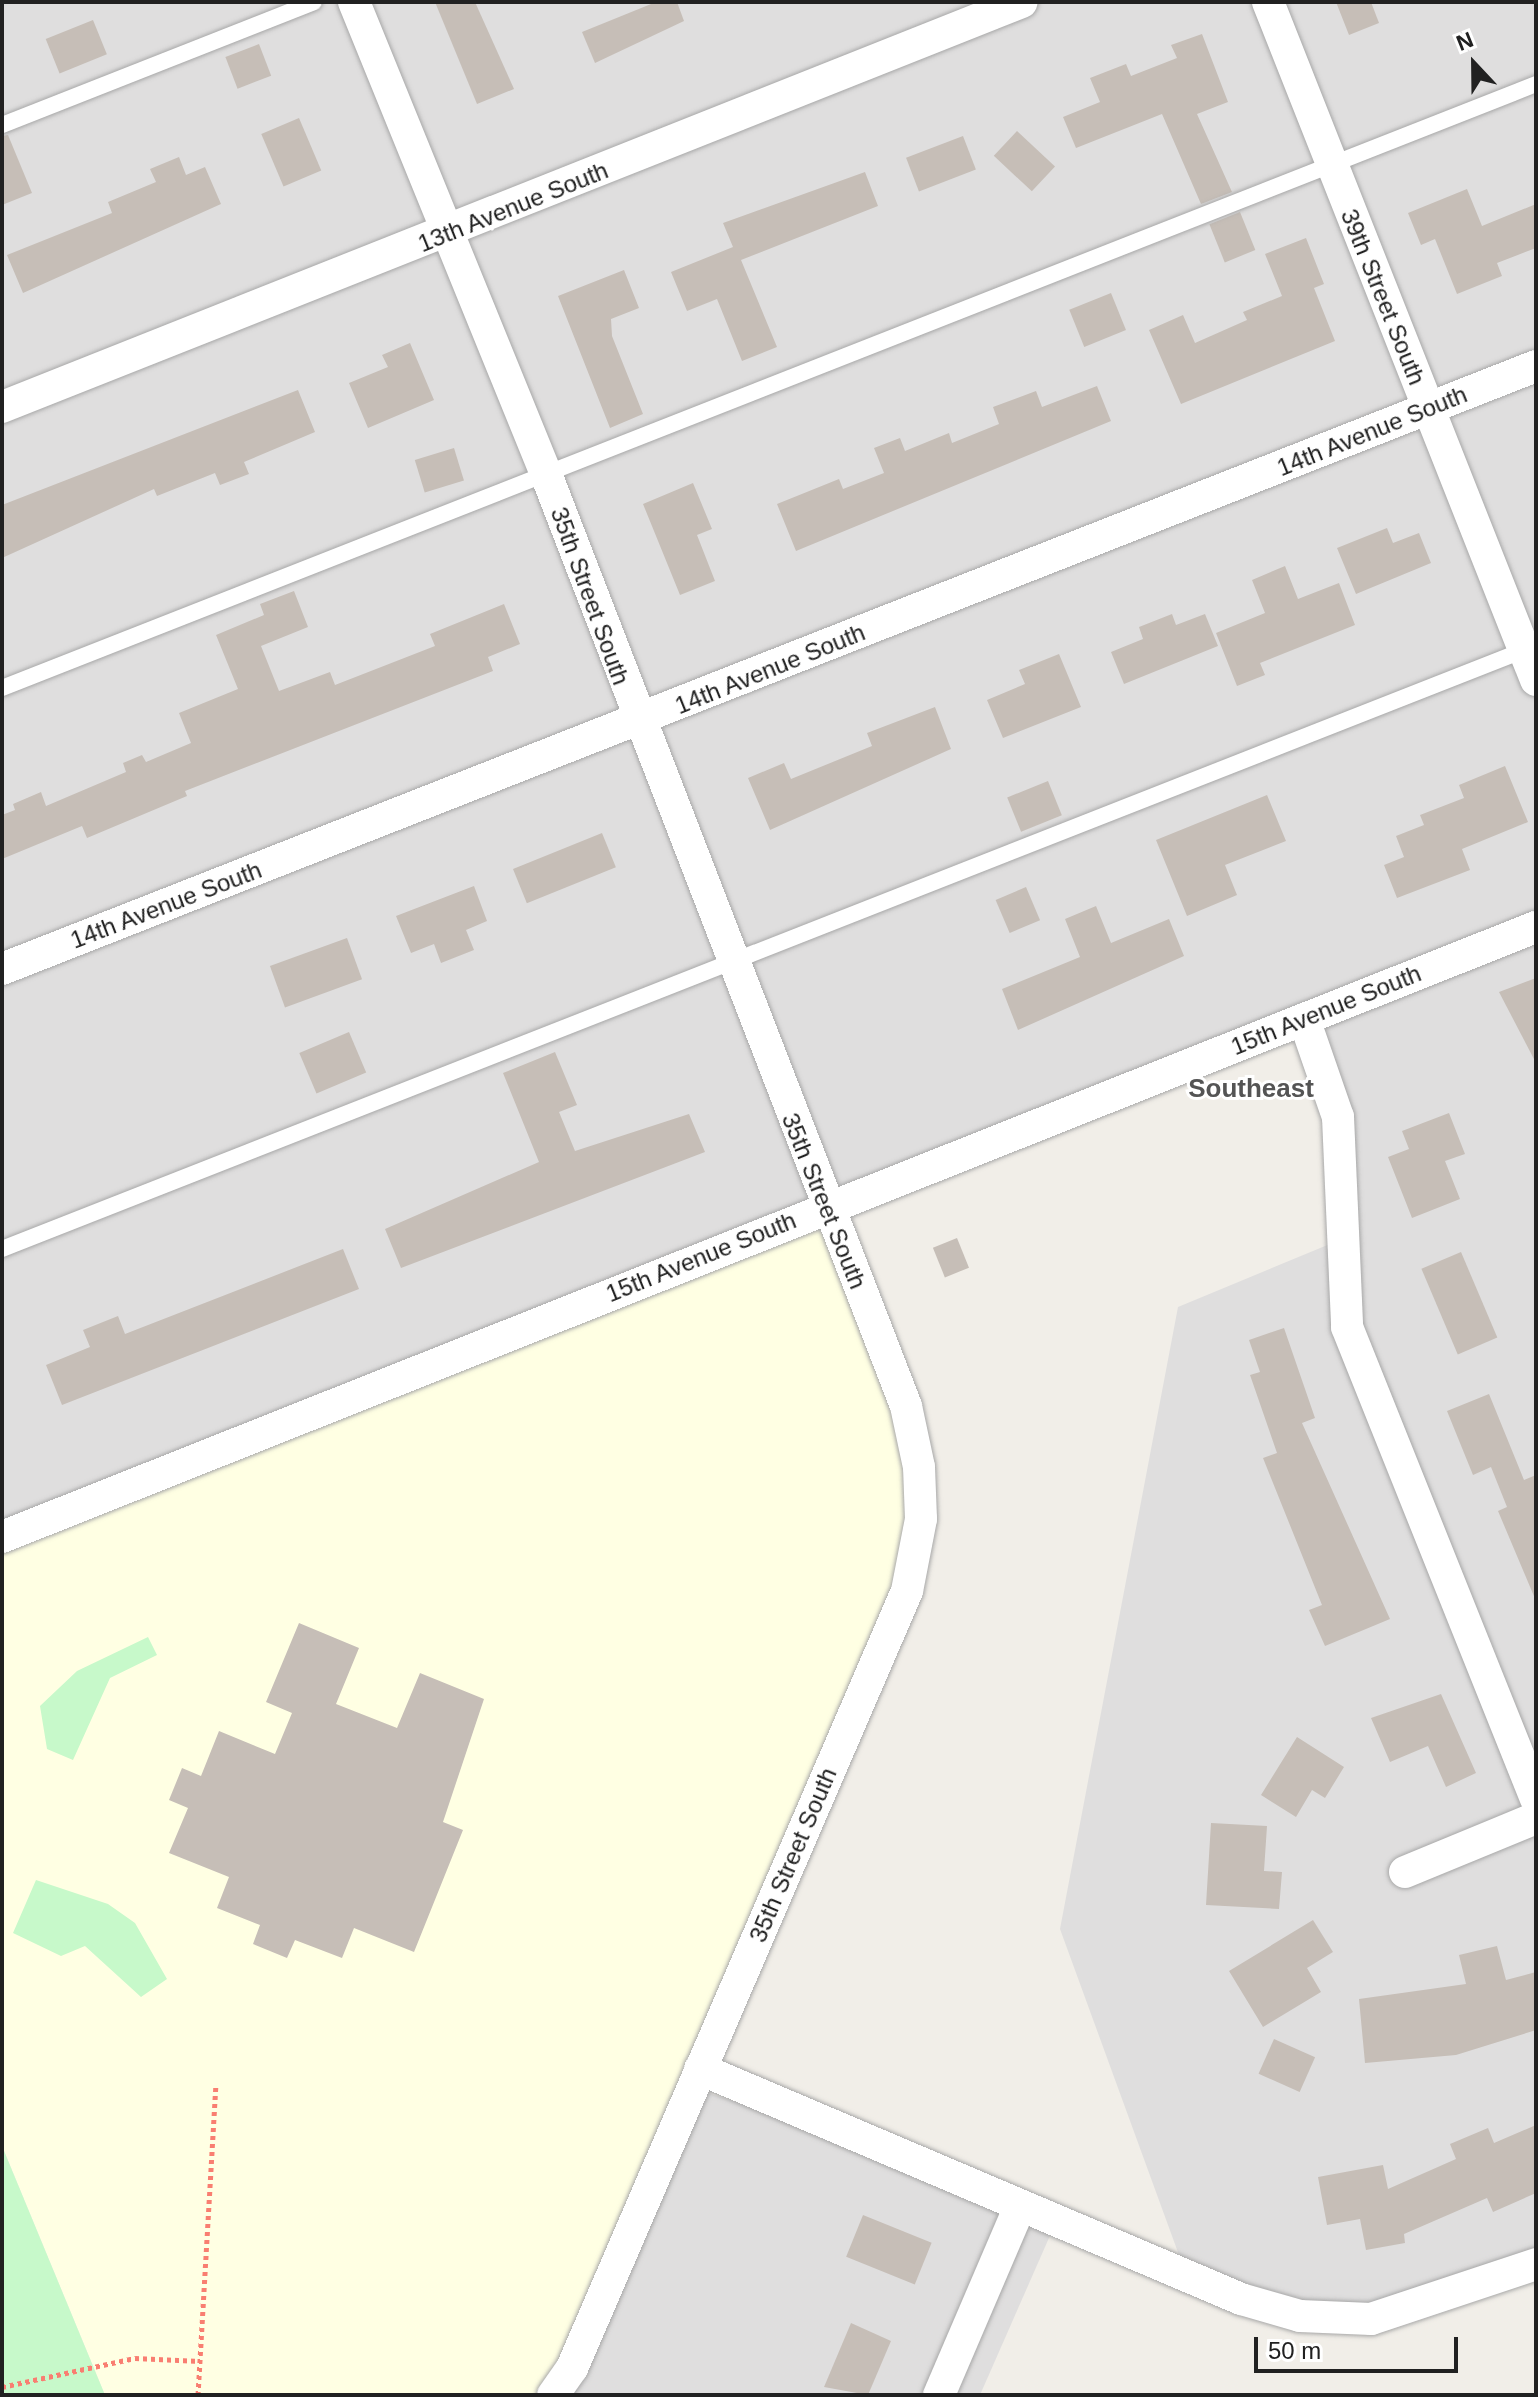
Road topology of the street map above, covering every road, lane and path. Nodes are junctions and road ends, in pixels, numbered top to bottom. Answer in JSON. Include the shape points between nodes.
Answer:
{"nodes":[{"id":1,"x":314,"y":2,"type":"edge"},
{"id":2,"x":354,"y":2,"type":"edge"},
{"id":3,"x":1022,"y":2,"type":"edge"},
{"id":4,"x":1268,"y":2,"type":"edge"},
{"id":5,"x":1536,"y":84,"type":"edge"},
{"id":6,"x":2,"y":125,"type":"edge"},
{"id":7,"x":1331,"y":164,"type":"junction"},
{"id":8,"x":446,"y":234,"type":"junction"},
{"id":9,"x":1536,"y":366,"type":"edge"},
{"id":10,"x":2,"y":407,"type":"edge"},
{"id":11,"x":1428,"y":409,"type":"junction"},
{"id":12,"x":546,"y":474,"type":"junction"},
{"id":13,"x":1530,"y":648,"type":"edge"},
{"id":14,"x":1536,"y":680,"type":"edge"},
{"id":15,"x":2,"y":688,"type":"edge"},
{"id":16,"x":636,"y":722,"type":"junction"},
{"id":17,"x":1536,"y":927,"type":"edge"},
{"id":18,"x":731,"y":963,"type":"junction"},
{"id":19,"x":2,"y":969,"type":"edge"},
{"id":20,"x":1304,"y":1019,"type":"junction"},
{"id":21,"x":827,"y":1207,"type":"junction"},
{"id":22,"x":2,"y":1249,"type":"edge"},
{"id":23,"x":2,"y":1537,"type":"edge"},
{"id":24,"x":1536,"y":1799,"type":"edge"},
{"id":25,"x":1536,"y":1818,"type":"edge"},
{"id":26,"x":1405,"y":1872,"type":"dead end"},
{"id":27,"x":700,"y":2069,"type":"junction"},
{"id":28,"x":216,"y":2087,"type":"dead end"},
{"id":29,"x":1020,"y":2206,"type":"junction"},
{"id":30,"x":1536,"y":2264,"type":"edge"},
{"id":31,"x":200,"y":2361,"type":"junction"},
{"id":32,"x":2,"y":2387,"type":"edge"},
{"id":33,"x":198,"y":2395,"type":"edge"},
{"id":34,"x":553,"y":2395,"type":"edge"},
{"id":35,"x":939,"y":2395,"type":"edge"}],
"edges":[{"from":1,"to":6,"type":"lane"},
{"from":2,"to":8,"type":"street","name":"35th Street South"},
{"from":3,"to":8,"type":"street","name":"13th Avenue South"},
{"from":4,"to":7,"type":"street","name":"39th Street South"},
{"from":5,"to":7,"type":"lane"},
{"from":7,"to":11,"type":"street","name":"39th Street South"},
{"from":7,"to":12,"type":"lane"},
{"from":8,"to":10,"type":"street","name":"13th Avenue South"},
{"from":8,"to":12,"type":"street","name":"35th Street South"},
{"from":9,"to":11,"type":"street","name":"14th Avenue South"},
{"from":11,"to":13,"type":"street","name":"39th Street South"},
{"from":11,"to":16,"type":"street","name":"14th Avenue South"},
{"from":12,"to":15,"type":"lane"},
{"from":12,"to":16,"type":"street","name":"35th Street South"},
{"from":13,"to":14,"type":"street","name":"39th Street South"},
{"from":13,"to":18,"type":"lane"},
{"from":16,"to":18,"type":"street","name":"35th Street South"},
{"from":16,"to":19,"type":"street","name":"14th Avenue South"},
{"from":17,"to":20,"type":"street","name":"15th Avenue South"},
{"from":18,"to":21,"type":"street","name":"35th Street South"},
{"from":18,"to":22,"type":"lane"},
{"from":20,"to":21,"type":"street","name":"15th Avenue South"},
{"from":20,"to":24,"type":"street","via":[[1338,1117],[1347,1327]]},
{"from":21,"to":23,"type":"street","name":"15th Avenue South"},
{"from":21,"to":27,"type":"street","name":"35th Street South","via":[[906,1406],[921,1519],[907,1591]]},
{"from":25,"to":26,"type":"street"},
{"from":27,"to":29,"type":"street"},
{"from":27,"to":34,"type":"street","name":"35th Street South","via":[[572,2368]]},
{"from":28,"to":31,"type":"path"},
{"from":29,"to":30,"type":"street","via":[[1241,2299],[1300,2316],[1371,2319]]},
{"from":29,"to":35,"type":"street"},
{"from":31,"to":32,"type":"path","via":[[135,2358]]},
{"from":31,"to":33,"type":"path"}]}
